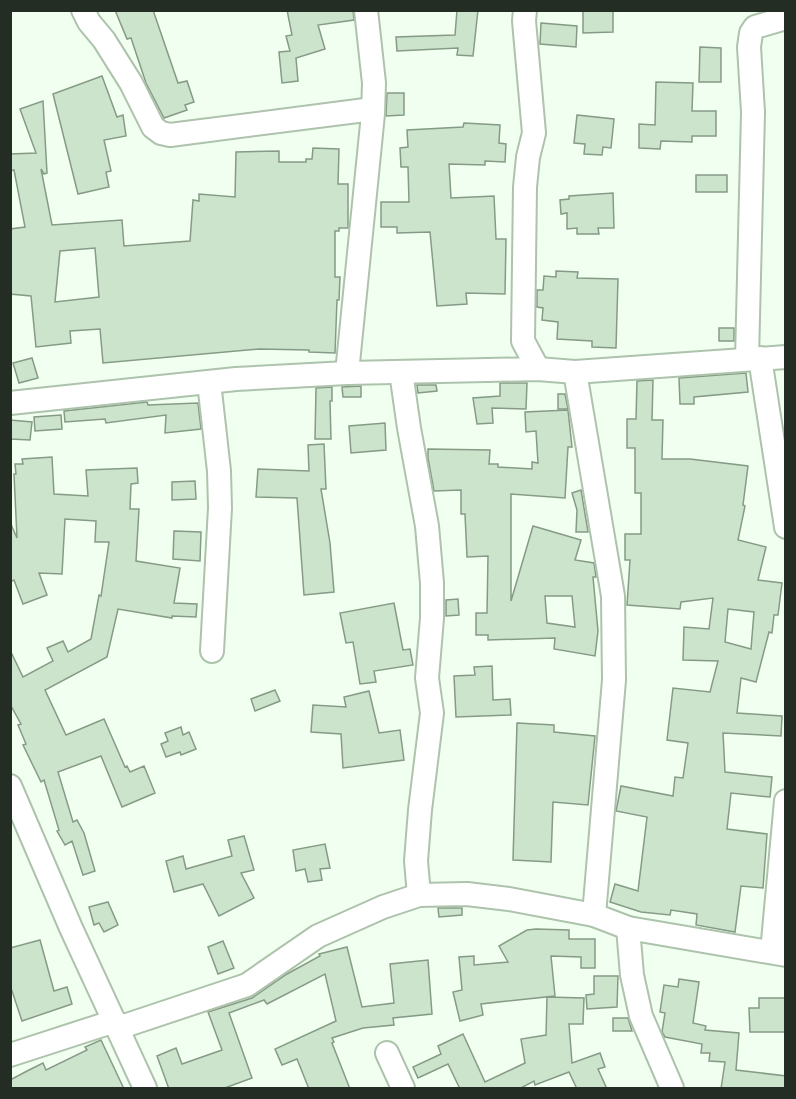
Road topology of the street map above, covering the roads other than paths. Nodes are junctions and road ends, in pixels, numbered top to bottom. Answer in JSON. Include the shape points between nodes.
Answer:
{"nodes":[{"id":1,"x":83,"y":10,"type":"edge"},
{"id":2,"x":366,"y":10,"type":"edge"},
{"id":3,"x":525,"y":10,"type":"edge"},
{"id":4,"x":744,"y":10,"type":"edge"},
{"id":5,"x":786,"y":18,"type":"edge"},
{"id":6,"x":751,"y":33,"type":"junction"},
{"id":7,"x":373,"y":109,"type":"junction"},
{"id":8,"x":523,"y":341,"type":"junction"},
{"id":9,"x":786,"y":357,"type":"edge"},
{"id":10,"x":753,"y":358,"type":"junction"},
{"id":11,"x":538,"y":369,"type":"junction"},
{"id":12,"x":504,"y":370,"type":"junction"},
{"id":13,"x":401,"y":372,"type":"junction"},
{"id":14,"x":575,"y":372,"type":"junction"},
{"id":15,"x":347,"y":373,"type":"junction"},
{"id":16,"x":208,"y":382,"type":"junction"},
{"id":17,"x":12,"y":400,"type":"edge"},
{"id":18,"x":786,"y":527,"type":"edge"},
{"id":19,"x":212,"y":651,"type":"dead end"},
{"id":20,"x":10,"y":786,"type":"edge"},
{"id":21,"x":786,"y":801,"type":"edge"},
{"id":22,"x":419,"y":895,"type":"junction"},
{"id":23,"x":594,"y":915,"type":"junction"},
{"id":24,"x":628,"y":928,"type":"junction"},
{"id":25,"x":779,"y":953,"type":"edge"},
{"id":26,"x":116,"y":1025,"type":"junction"},
{"id":27,"x":387,"y":1053,"type":"dead end"},
{"id":28,"x":10,"y":1055,"type":"edge"},
{"id":29,"x":145,"y":1089,"type":"edge"},
{"id":30,"x":403,"y":1089,"type":"edge"},
{"id":31,"x":672,"y":1089,"type":"edge"}],
"edges":[{"from":1,"to":7,"type":"street","via":[[131,83],[153,127],[161,133]]},
{"from":2,"to":7,"type":"street"},
{"from":3,"to":8,"type":"street","via":[[534,133],[524,208]]},
{"from":4,"to":6,"type":"street"},
{"from":5,"to":6,"type":"street","via":[[763,23]]},
{"from":6,"to":10,"type":"street"},
{"from":7,"to":15,"type":"street"},
{"from":8,"to":11,"type":"street"},
{"from":8,"to":12,"type":"street"},
{"from":9,"to":10,"type":"street"},
{"from":10,"to":14,"type":"street"},
{"from":10,"to":18,"type":"street"},
{"from":11,"to":12,"type":"street"},
{"from":11,"to":14,"type":"street"},
{"from":12,"to":13,"type":"street"},
{"from":13,"to":15,"type":"street"},
{"from":13,"to":22,"type":"street","via":[[427,526],[432,583],[427,678],[432,713],[416,861]]},
{"from":14,"to":23,"type":"street","via":[[613,596],[614,680]]},
{"from":15,"to":16,"type":"street"},
{"from":16,"to":17,"type":"street"},
{"from":16,"to":19,"type":"street","via":[[220,508]]},
{"from":20,"to":26,"type":"street"},
{"from":21,"to":25,"type":"street"},
{"from":22,"to":23,"type":"street","via":[[467,894]]},
{"from":22,"to":26,"type":"street","via":[[318,936],[246,985]]},
{"from":23,"to":24,"type":"street"},
{"from":24,"to":25,"type":"street"},
{"from":24,"to":31,"type":"street","via":[[641,1016]]},
{"from":26,"to":28,"type":"street"},
{"from":26,"to":29,"type":"street"},
{"from":27,"to":30,"type":"street"}]}
